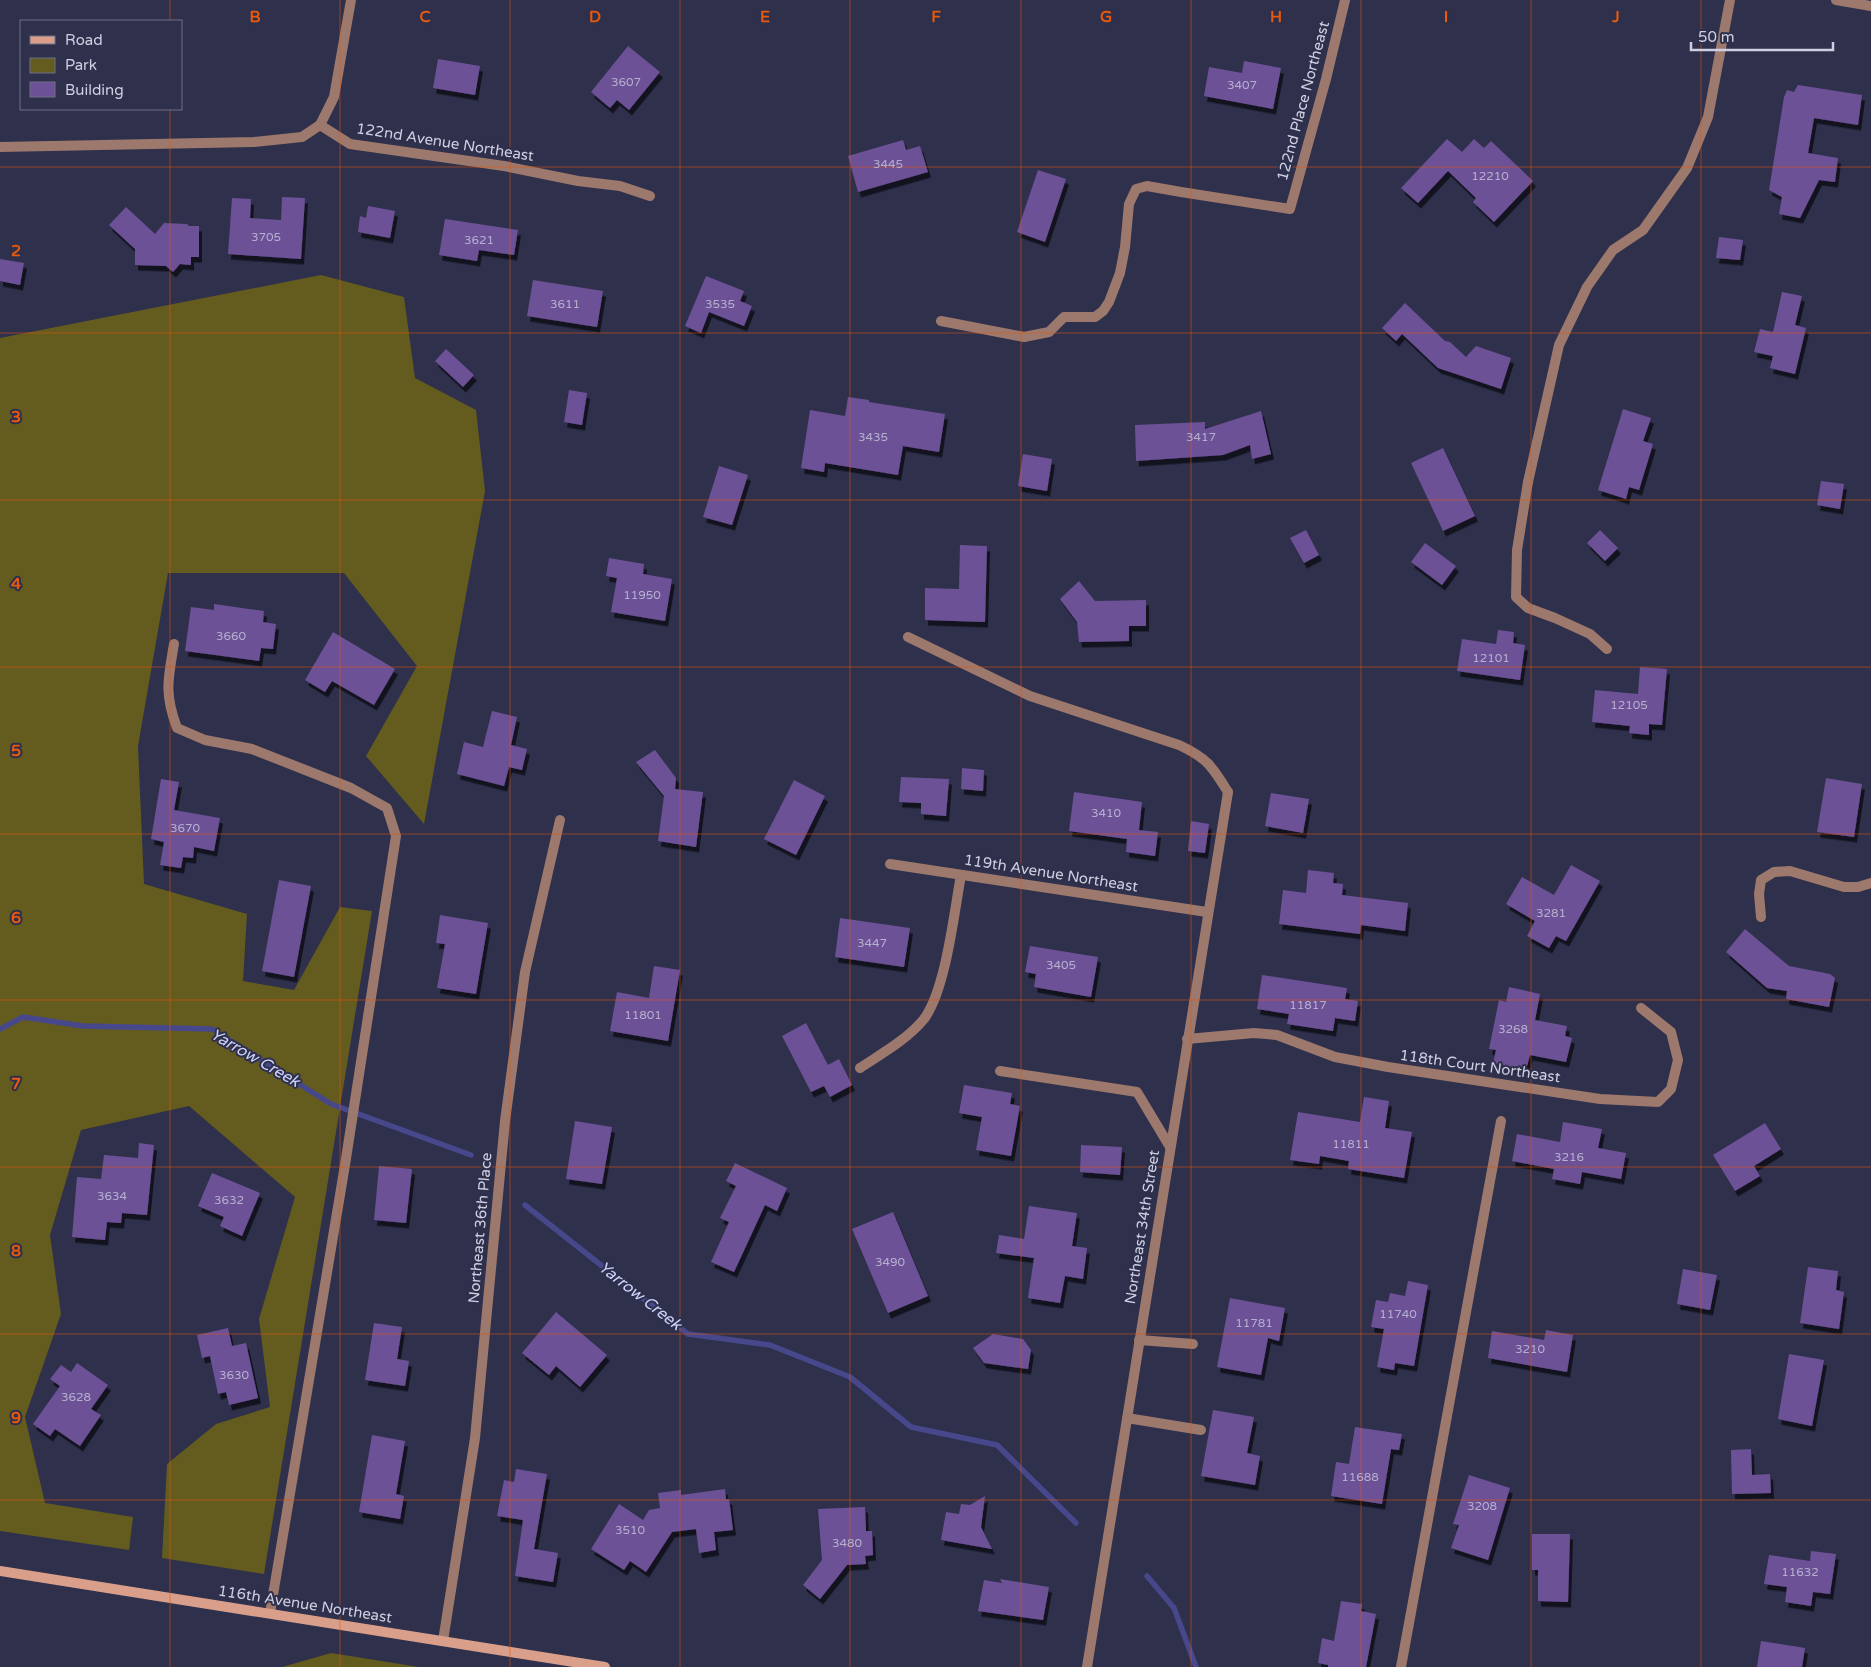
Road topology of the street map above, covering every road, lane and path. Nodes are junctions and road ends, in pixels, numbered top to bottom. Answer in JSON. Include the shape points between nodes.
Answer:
{"nodes":[{"id":1,"x":351,"y":0,"type":"edge"},
{"id":2,"x":1345,"y":0,"type":"edge"},
{"id":3,"x":1730,"y":0,"type":"edge"},
{"id":4,"x":1836,"y":0,"type":"edge"},
{"id":5,"x":1869,"y":4,"type":"edge"},
{"id":6,"x":320,"y":125,"type":"junction"},
{"id":7,"x":0,"y":147,"type":"edge"},
{"id":8,"x":650,"y":196,"type":"dead end"},
{"id":9,"x":941,"y":321,"type":"dead end"},
{"id":10,"x":908,"y":637,"type":"dead end"},
{"id":11,"x":174,"y":644,"type":"dead end"},
{"id":12,"x":1607,"y":649,"type":"dead end"},
{"id":13,"x":560,"y":820,"type":"dead end"},
{"id":14,"x":890,"y":864,"type":"dead end"},
{"id":15,"x":961,"y":875,"type":"junction"},
{"id":16,"x":1871,"y":883,"type":"edge"},
{"id":17,"x":1207,"y":912,"type":"junction"},
{"id":18,"x":1761,"y":917,"type":"dead end"},
{"id":19,"x":1641,"y":1008,"type":"dead end"},
{"id":20,"x":1187,"y":1039,"type":"junction"},
{"id":21,"x":860,"y":1068,"type":"dead end"},
{"id":22,"x":1000,"y":1071,"type":"dead end"},
{"id":23,"x":1501,"y":1121,"type":"dead end"},
{"id":24,"x":1170,"y":1147,"type":"junction"},
{"id":25,"x":1139,"y":1340,"type":"junction"},
{"id":26,"x":1193,"y":1344,"type":"dead end"},
{"id":27,"x":1127,"y":1418,"type":"junction"},
{"id":28,"x":1201,"y":1430,"type":"dead end"},
{"id":29,"x":0,"y":1571,"type":"edge"},
{"id":30,"x":270,"y":1614,"type":"junction"},
{"id":31,"x":443,"y":1641,"type":"junction"},
{"id":32,"x":605,"y":1667,"type":"edge"},
{"id":33,"x":1087,"y":1667,"type":"edge"},
{"id":34,"x":1401,"y":1667,"type":"edge"}],
"edges":[{"from":1,"to":6,"type":"street","via":[[334,97]]},
{"from":2,"to":9,"type":"street","name":"122nd Place Northeast","via":[[1290,209],[1147,186],[1136,189],[1129,204],[1120,273],[1104,311],[1095,317],[1064,317],[1049,332],[1024,337]]},
{"from":3,"to":12,"type":"street","via":[[1708,117],[1701,134],[1686,168],[1643,230],[1613,250],[1583,296],[1559,345],[1528,482],[1518,550],[1516,597],[1528,608],[1590,634]]},
{"from":4,"to":5,"type":"street"},
{"from":6,"to":7,"type":"street","via":[[302,137],[254,142]]},
{"from":6,"to":8,"type":"street","name":"122nd Avenue Northeast","via":[[350,144],[620,186]]},
{"from":10,"to":17,"type":"street","name":"Northeast 34th Street","via":[[1030,696],[1200,754],[1228,792]]},
{"from":11,"to":30,"type":"street","via":[[167,686],[177,728],[205,740],[252,749],[351,788],[387,808],[396,836]]},
{"from":13,"to":31,"type":"street","name":"Northeast 36th Place","via":[[525,972],[505,1121],[475,1438]]},
{"from":14,"to":15,"type":"street","name":"119th Avenue Northeast"},
{"from":15,"to":17,"type":"street","name":"119th Avenue Northeast"},
{"from":15,"to":21,"type":"street","via":[[941,980],[931,1006],[910,1033]]},
{"from":16,"to":18,"type":"street","via":[[1844,887],[1790,871],[1774,872],[1761,880]]},
{"from":17,"to":20,"type":"street","name":"Northeast 34th Street"},
{"from":19,"to":20,"type":"street","name":"118th Court Northeast","via":[[1670,1032],[1678,1060],[1672,1089],[1658,1102],[1600,1099],[1388,1068],[1335,1057],[1277,1035],[1254,1033]]},
{"from":20,"to":24,"type":"street","name":"Northeast 34th Street"},
{"from":22,"to":24,"type":"street","via":[[1137,1092]]},
{"from":23,"to":34,"type":"street"},
{"from":24,"to":25,"type":"street","name":"Northeast 34th Street"},
{"from":25,"to":26,"type":"street"},
{"from":25,"to":27,"type":"street","name":"Northeast 34th Street"},
{"from":27,"to":28,"type":"street"},
{"from":27,"to":33,"type":"street","name":"Northeast 34th Street"},
{"from":29,"to":30,"type":"street","name":"116th Avenue Northeast"},
{"from":30,"to":31,"type":"street","name":"116th Avenue Northeast"},
{"from":31,"to":32,"type":"street","name":"116th Avenue Northeast"}]}
